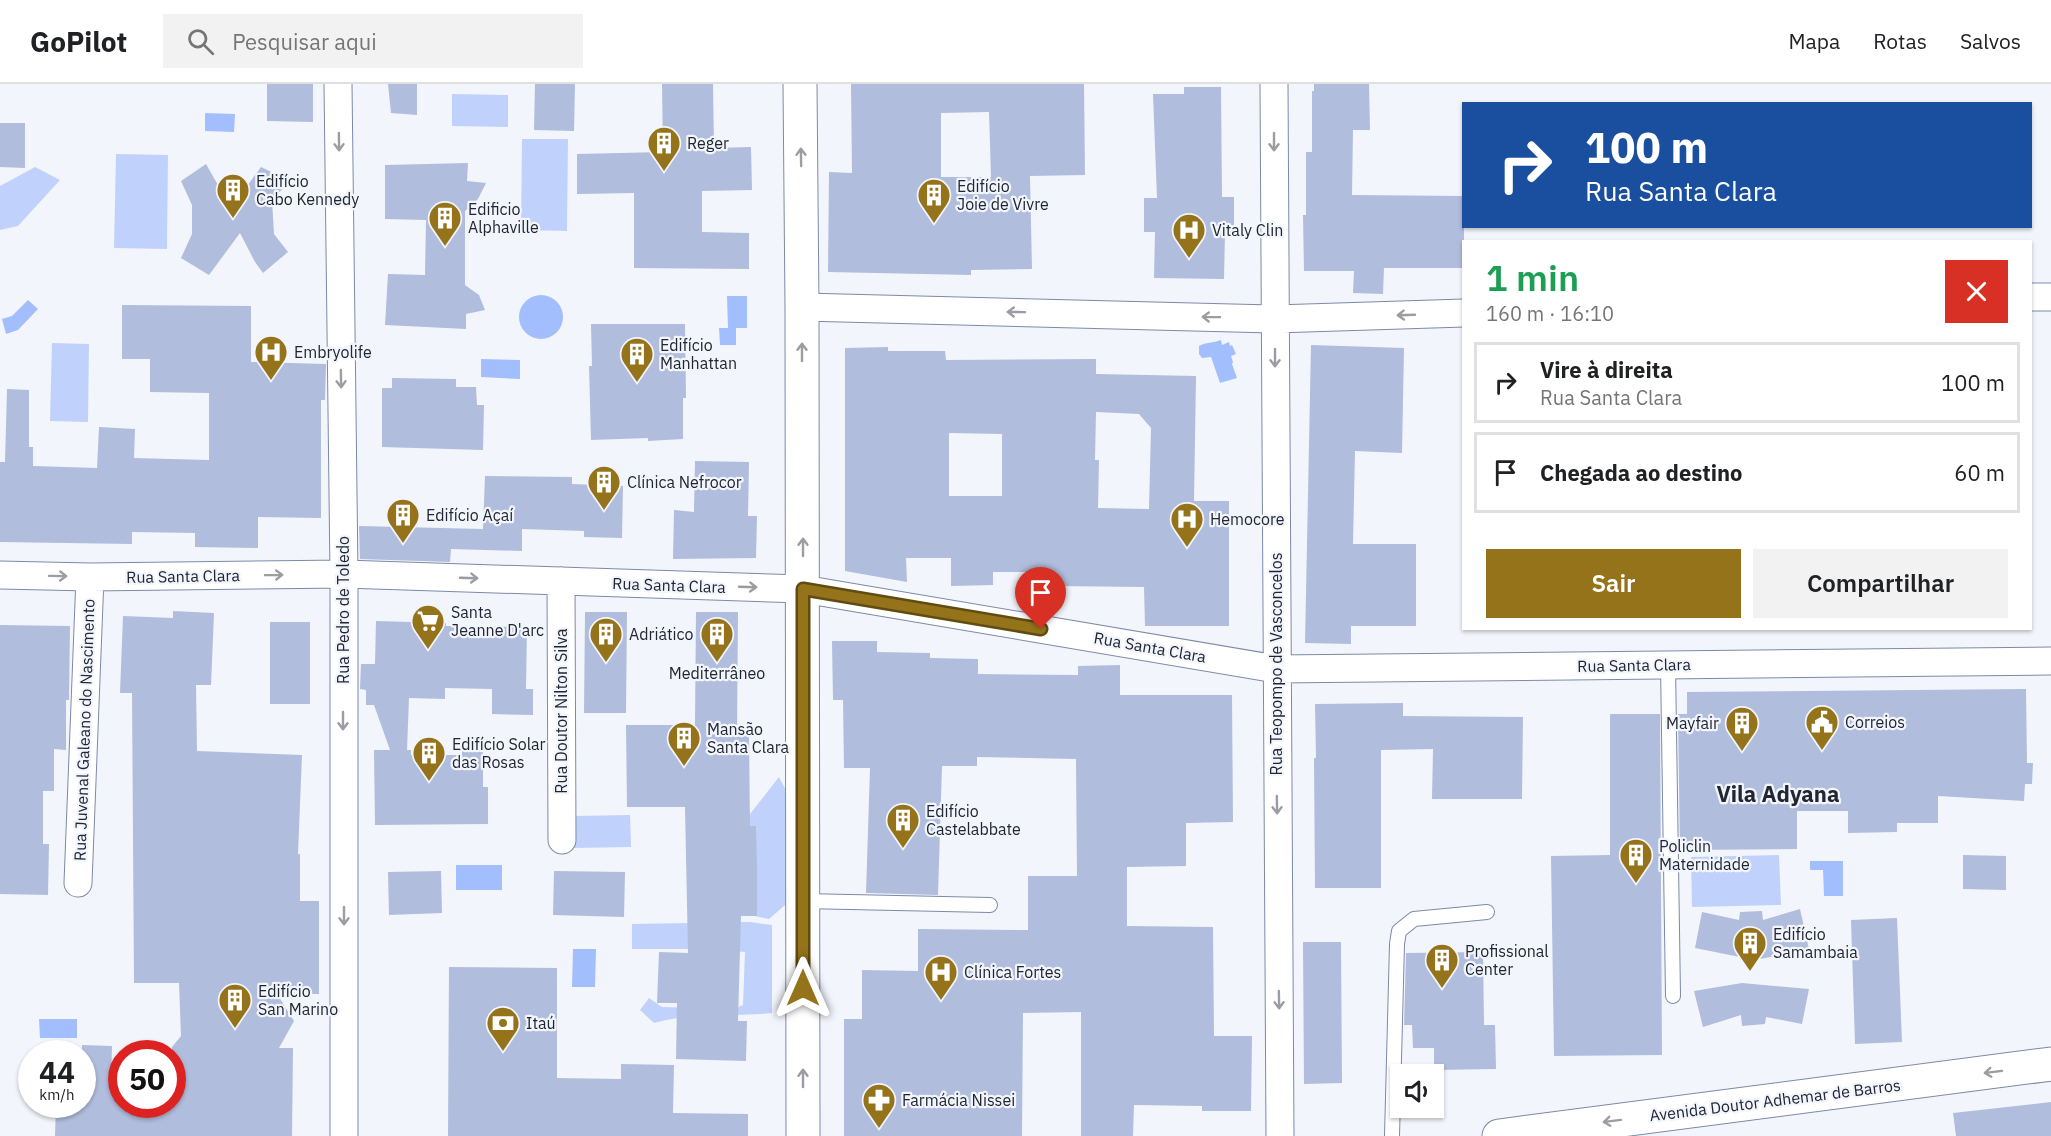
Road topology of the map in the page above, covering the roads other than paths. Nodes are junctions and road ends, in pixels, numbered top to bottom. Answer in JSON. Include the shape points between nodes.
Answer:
{"nodes":[{"id":1,"x":338,"y":84,"type":"edge"},
{"id":2,"x":800,"y":84,"type":"edge"},
{"id":3,"x":1274,"y":84,"type":"edge"},
{"id":4,"x":2032,"y":297,"type":"edge"},
{"id":5,"x":2051,"y":297,"type":"edge"},
{"id":6,"x":802,"y":307,"type":"junction"},
{"id":7,"x":1462,"y":313,"type":"edge"},
{"id":8,"x":1275,"y":319,"type":"junction"},
{"id":9,"x":344,"y":574,"type":"junction"},
{"id":10,"x":0,"y":575,"type":"edge"},
{"id":11,"x":90,"y":577,"type":"junction"},
{"id":12,"x":561,"y":581,"type":"junction"},
{"id":13,"x":803,"y":589,"type":"junction"},
{"id":14,"x":2051,"y":661,"type":"edge"},
{"id":15,"x":1668,"y":665,"type":"junction"},
{"id":16,"x":1276,"y":669,"type":"junction"},
{"id":17,"x":562,"y":840,"type":"dead end"},
{"id":18,"x":78,"y":883,"type":"dead end"},
{"id":19,"x":803,"y":901,"type":"junction"},
{"id":20,"x":990,"y":905,"type":"dead end"},
{"id":21,"x":1487,"y":912,"type":"dead end"},
{"id":22,"x":1673,"y":996,"type":"dead end"},
{"id":23,"x":2051,"y":1064,"type":"edge"},
{"id":24,"x":344,"y":1136,"type":"edge"},
{"id":25,"x":803,"y":1136,"type":"edge"},
{"id":26,"x":1280,"y":1136,"type":"edge"},
{"id":27,"x":1392,"y":1136,"type":"edge"},
{"id":28,"x":1499,"y":1136,"type":"edge"}],
"edges":[{"from":1,"to":9,"type":"street","name":"Rua Pedro de Toledo","one_way":true},
{"from":6,"to":2,"type":"main road","one_way":true},
{"from":3,"to":8,"type":"street","name":"Rua Teopompo de Vasconcelos","one_way":true},
{"from":4,"to":5,"type":"street"},
{"from":8,"to":6,"type":"street","one_way":true},
{"from":13,"to":6,"type":"main road","one_way":true},
{"from":7,"to":8,"type":"street","one_way":true},
{"from":8,"to":16,"type":"street","name":"Rua Teopompo de Vasconcelos","one_way":true},
{"from":11,"to":9,"type":"street","name":"Rua Santa Clara","one_way":true},
{"from":9,"to":12,"type":"street","name":"Rua Santa Clara","one_way":true},
{"from":9,"to":24,"type":"street","name":"Rua Pedro de Toledo","one_way":true},
{"from":10,"to":11,"type":"street","name":"Rua Santa Clara","one_way":true},
{"from":11,"to":18,"type":"street","name":"Rua Juvenal Galeano do Nascimento"},
{"from":12,"to":13,"type":"street","name":"Rua Santa Clara","one_way":true},
{"from":12,"to":17,"type":"street","name":"Rua Doutor Nilton Silva"},
{"from":13,"to":16,"type":"street","name":"Rua Santa Clara"},
{"from":13,"to":19,"type":"main road"},
{"from":14,"to":15,"type":"street","name":"Rua Santa Clara"},
{"from":15,"to":16,"type":"street","name":"Rua Santa Clara"},
{"from":15,"to":22,"type":"lane"},
{"from":16,"to":26,"type":"street","name":"Rua Teopompo de Vasconcelos","one_way":true},
{"from":19,"to":20,"type":"lane"},
{"from":25,"to":19,"type":"main road","one_way":true},
{"from":21,"to":27,"type":"lane","via":[[1414,919],[1399,931]]},
{"from":23,"to":28,"type":"main road","name":"Avenida Doutor Adhemar de Barros","one_way":true}]}
